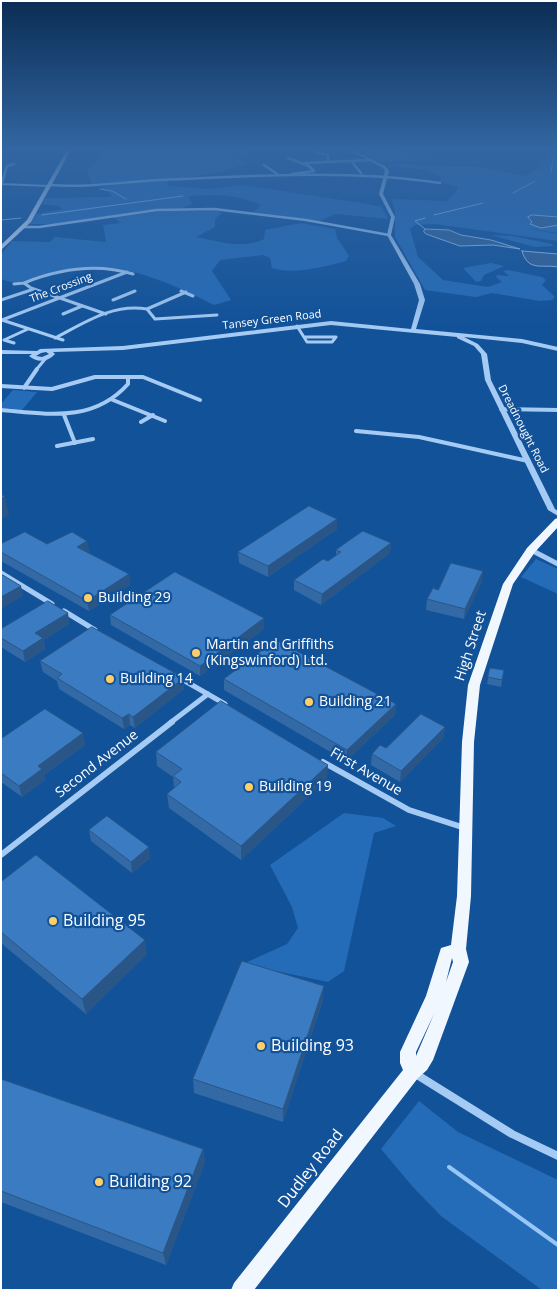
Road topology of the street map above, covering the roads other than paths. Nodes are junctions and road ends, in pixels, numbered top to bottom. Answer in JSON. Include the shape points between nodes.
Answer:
{"nodes":[{"id":1,"x":34,"y":210,"type":"edge"},
{"id":2,"x":155,"y":210,"type":"edge"},
{"id":3,"x":228,"y":210,"type":"edge"},
{"id":4,"x":391,"y":213,"type":"edge"},
{"id":5,"x":24,"y":227,"type":"junction"},
{"id":6,"x":389,"y":235,"type":"junction"},
{"id":7,"x":1,"y":248,"type":"edge"},
{"id":8,"x":127,"y":272,"type":"junction"},
{"id":9,"x":133,"y":274,"type":"dead end"},
{"id":10,"x":14,"y":284,"type":"dead end"},
{"id":11,"x":24,"y":284,"type":"junction"},
{"id":12,"x":35,"y":289,"type":"junction"},
{"id":13,"x":134,"y":291,"type":"dead end"},
{"id":14,"x":181,"y":291,"type":"dead end"},
{"id":15,"x":186,"y":292,"type":"junction"},
{"id":16,"x":193,"y":296,"type":"dead end"},
{"id":17,"x":121,"y":297,"type":"junction"},
{"id":18,"x":59,"y":298,"type":"junction"},
{"id":19,"x":2,"y":299,"type":"edge"},
{"id":20,"x":113,"y":300,"type":"dead end"},
{"id":21,"x":83,"y":306,"type":"junction"},
{"id":22,"x":124,"y":308,"type":"junction"},
{"id":23,"x":147,"y":309,"type":"junction"},
{"id":24,"x":107,"y":314,"type":"junction"},
{"id":25,"x":217,"y":314,"type":"dead end"},
{"id":26,"x":68,"y":316,"type":"dead end"},
{"id":27,"x":2,"y":320,"type":"edge"},
{"id":28,"x":298,"y":326,"type":"junction"},
{"id":29,"x":29,"y":329,"type":"junction"},
{"id":30,"x":413,"y":330,"type":"junction"},
{"id":31,"x":454,"y":334,"type":"junction"},
{"id":32,"x":304,"y":336,"type":"junction"},
{"id":33,"x":55,"y":338,"type":"junction"},
{"id":34,"x":3,"y":339,"type":"edge"},
{"id":35,"x":63,"y":340,"type":"dead end"},
{"id":36,"x":14,"y":343,"type":"dead end"},
{"id":37,"x":558,"y":349,"type":"edge"},
{"id":38,"x":1,"y":352,"type":"edge"},
{"id":39,"x":48,"y":355,"type":"junction"},
{"id":40,"x":34,"y":356,"type":"junction"},
{"id":41,"x":37,"y":366,"type":"junction"},
{"id":42,"x":128,"y":377,"type":"junction"},
{"id":43,"x":1,"y":386,"type":"edge"},
{"id":44,"x":24,"y":388,"type":"junction"},
{"id":45,"x":113,"y":400,"type":"junction"},
{"id":46,"x":200,"y":400,"type":"dead end"},
{"id":47,"x":501,"y":409,"type":"junction"},
{"id":48,"x":1,"y":410,"type":"edge"},
{"id":49,"x":558,"y":410,"type":"edge"},
{"id":50,"x":64,"y":415,"type":"junction"},
{"id":51,"x":153,"y":415,"type":"junction"},
{"id":52,"x":165,"y":421,"type":"dead end"},
{"id":53,"x":141,"y":422,"type":"dead end"},
{"id":54,"x":356,"y":431,"type":"dead end"},
{"id":55,"x":93,"y":439,"type":"dead end"},
{"id":56,"x":75,"y":442,"type":"junction"},
{"id":57,"x":57,"y":446,"type":"dead end"},
{"id":58,"x":529,"y":461,"type":"junction"},
{"id":59,"x":558,"y":514,"type":"edge"},
{"id":60,"x":558,"y":521,"type":"edge"},
{"id":61,"x":531,"y":550,"type":"junction"},
{"id":62,"x":558,"y":564,"type":"edge"},
{"id":63,"x":1,"y":573,"type":"edge"},
{"id":64,"x":98,"y":631,"type":"edge"},
{"id":65,"x":172,"y":674,"type":"edge"},
{"id":66,"x":208,"y":694,"type":"junction"},
{"id":67,"x":232,"y":709,"type":"edge"},
{"id":68,"x":319,"y":760,"type":"edge"},
{"id":69,"x":465,"y":828,"type":"junction"},
{"id":70,"x":1,"y":855,"type":"edge"},
{"id":71,"x":412,"y":1072,"type":"junction"},
{"id":72,"x":558,"y":1156,"type":"edge"},
{"id":73,"x":241,"y":1290,"type":"edge"}],
"edges":[{"from":1,"to":5,"type":"main road"},
{"from":2,"to":5,"type":"street"},
{"from":3,"to":6,"type":"street"},
{"from":4,"to":6,"type":"street"},
{"from":5,"to":7,"type":"main road"},
{"from":6,"to":30,"type":"street","via":[[422,300]]},
{"from":8,"to":9,"type":"street"},
{"from":8,"to":11,"type":"street","via":[[84,269],[36,278]]},
{"from":8,"to":18,"type":"street","name":"The Crossing"},
{"from":10,"to":11,"type":"street"},
{"from":11,"to":12,"type":"street"},
{"from":12,"to":18,"type":"street"},
{"from":12,"to":19,"type":"street"},
{"from":13,"to":17,"type":"street"},
{"from":14,"to":15,"type":"street"},
{"from":15,"to":16,"type":"street"},
{"from":15,"to":23,"type":"street"},
{"from":17,"to":20,"type":"street"},
{"from":17,"to":22,"type":"street"},
{"from":18,"to":21,"type":"street"},
{"from":18,"to":27,"type":"street","name":"The Crossing"},
{"from":21,"to":24,"type":"street"},
{"from":21,"to":26,"type":"street","via":[[61,313]]},
{"from":22,"to":23,"type":"street"},
{"from":22,"to":24,"type":"street"},
{"from":23,"to":25,"type":"street","via":[[152,318]]},
{"from":24,"to":33,"type":"street"},
{"from":27,"to":29,"type":"street"},
{"from":28,"to":30,"type":"street","name":"Tansey Green Road","via":[[346,323]]},
{"from":28,"to":32,"type":"street"},
{"from":28,"to":39,"type":"street","name":"Tansey Green Road"},
{"from":29,"to":33,"type":"street"},
{"from":29,"to":34,"type":"street"},
{"from":30,"to":31,"type":"street","name":"Tansey Green Road"},
{"from":31,"to":37,"type":"street","name":"Tansey Green Road","via":[[522,341]]},
{"from":31,"to":47,"type":"street","name":"Dreadnought Road","via":[[476,345],[484,354],[488,380]]},
{"from":32,"to":32,"type":"street","via":[[307,342],[314,343],[332,342],[336,337]]},
{"from":33,"to":35,"type":"street"},
{"from":34,"to":36,"type":"street"},
{"from":38,"to":40,"type":"street","name":"Tansey Green Road"},
{"from":39,"to":40,"type":"street","name":"Tansey Green Road"},
{"from":39,"to":41,"type":"street"},
{"from":40,"to":41,"type":"street"},
{"from":41,"to":44,"type":"street"},
{"from":42,"to":44,"type":"street","via":[[95,377],[52,389]]},
{"from":42,"to":45,"type":"street","via":[[125,389]]},
{"from":42,"to":46,"type":"street","via":[[148,378]]},
{"from":43,"to":44,"type":"street"},
{"from":45,"to":50,"type":"street","via":[[86,411]]},
{"from":45,"to":51,"type":"street"},
{"from":47,"to":49,"type":"street"},
{"from":47,"to":58,"type":"street","name":"Dreadnought Road"},
{"from":48,"to":50,"type":"street"},
{"from":50,"to":56,"type":"street"},
{"from":51,"to":52,"type":"street"},
{"from":51,"to":53,"type":"street"},
{"from":54,"to":58,"type":"street","via":[[419,437]]},
{"from":55,"to":56,"type":"street"},
{"from":56,"to":57,"type":"street"},
{"from":58,"to":59,"type":"street","name":"Dreadnought Road","via":[[552,510]]},
{"from":60,"to":61,"type":"main road","name":"High Street"},
{"from":61,"to":62,"type":"street"},
{"from":61,"to":69,"type":"main road","name":"High Street","via":[[508,584],[474,685]]},
{"from":63,"to":64,"type":"street"},
{"from":65,"to":66,"type":"street"},
{"from":66,"to":67,"type":"street"},
{"from":66,"to":70,"type":"street","name":"Second Avenue"},
{"from":68,"to":69,"type":"street","name":"First Avenue","via":[[417,815]]},
{"from":69,"to":71,"type":"main road","via":[[464,896],[458,949],[446,953],[434,996],[408,1052]]},
{"from":71,"to":72,"type":"street","via":[[512,1134]]},
{"from":71,"to":73,"type":"main road","name":"Dudley Road"}]}
